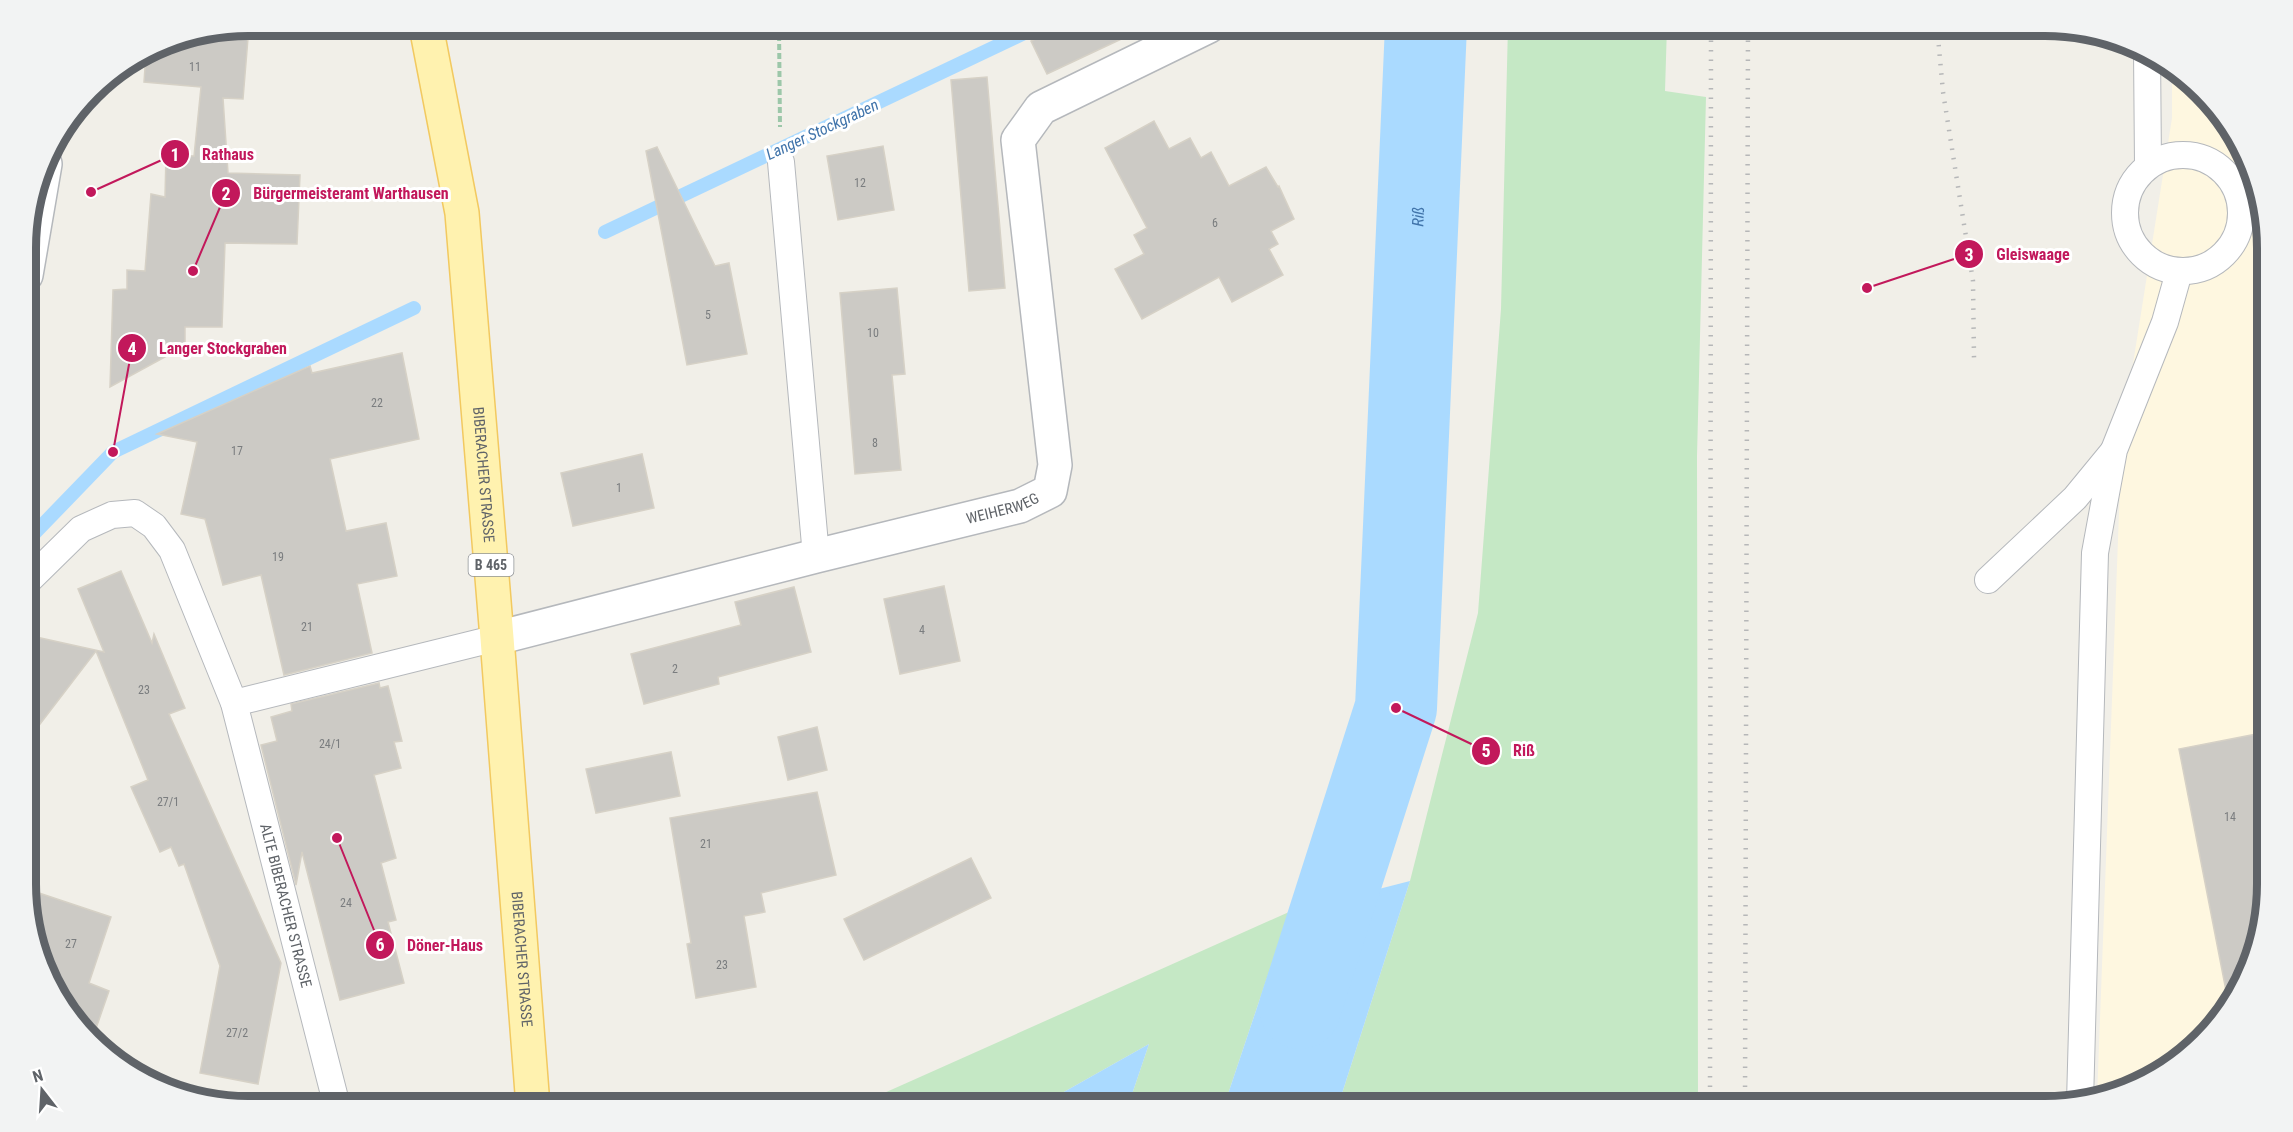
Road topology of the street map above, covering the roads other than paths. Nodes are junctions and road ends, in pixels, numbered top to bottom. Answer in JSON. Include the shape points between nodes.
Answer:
{"nodes":[{"id":1,"x":428,"y":36,"type":"edge"},
{"id":2,"x":1189,"y":36,"type":"edge"},
{"id":3,"x":2147,"y":62,"type":"edge"},
{"id":4,"x":781,"y":162,"type":"dead end"},
{"id":5,"x":2148,"y":165,"type":"junction"},
{"id":6,"x":2249,"y":195,"type":"edge"},
{"id":7,"x":2179,"y":272,"type":"junction"},
{"id":8,"x":2114,"y":450,"type":"junction"},
{"id":9,"x":816,"y":556,"type":"junction"},
{"id":10,"x":36,"y":573,"type":"edge"},
{"id":11,"x":1988,"y":580,"type":"dead end"},
{"id":12,"x":497,"y":638,"type":"junction"},
{"id":13,"x":234,"y":703,"type":"junction"},
{"id":14,"x":2080,"y":1093,"type":"edge"},
{"id":15,"x":334,"y":1096,"type":"edge"},
{"id":16,"x":532,"y":1096,"type":"edge"}],
"edges":[{"from":1,"to":12,"type":"main road","name":"BIBERACHER STRASSE","number":"B 465","via":[[462,213]]},
{"from":2,"to":9,"type":"street","name":"WEIHERWEG","via":[[1041,108],[1018,141],[1055,465],[1050,491],[1020,506]]},
{"from":3,"to":5,"type":"lane"},
{"from":4,"to":9,"type":"lane"},
{"from":5,"to":6,"type":"lane","via":[[2184,154],[2219,166]]},
{"from":5,"to":7,"type":"lane","via":[[2130,187],[2123,216],[2132,242],[2151,264]]},
{"from":6,"to":7,"type":"lane","via":[[2229,250],[2206,267]]},
{"from":7,"to":8,"type":"lane","via":[[2165,321]]},
{"from":8,"to":11,"type":"lane","via":[[2075,498]]},
{"from":8,"to":14,"type":"lane","via":[[2095,553]]},
{"from":9,"to":12,"type":"street","name":"WEIHERWEG"},
{"from":10,"to":13,"type":"lane","name":"ALTE BIBERACHER STRASSE","via":[[81,529],[112,515],[135,513],[154,526],[172,550]]},
{"from":12,"to":13,"type":"lane"},
{"from":12,"to":16,"type":"main road","name":"BIBERACHER STRASSE","number":"B 465"},
{"from":13,"to":15,"type":"lane","name":"ALTE BIBERACHER STRASSE"}]}
